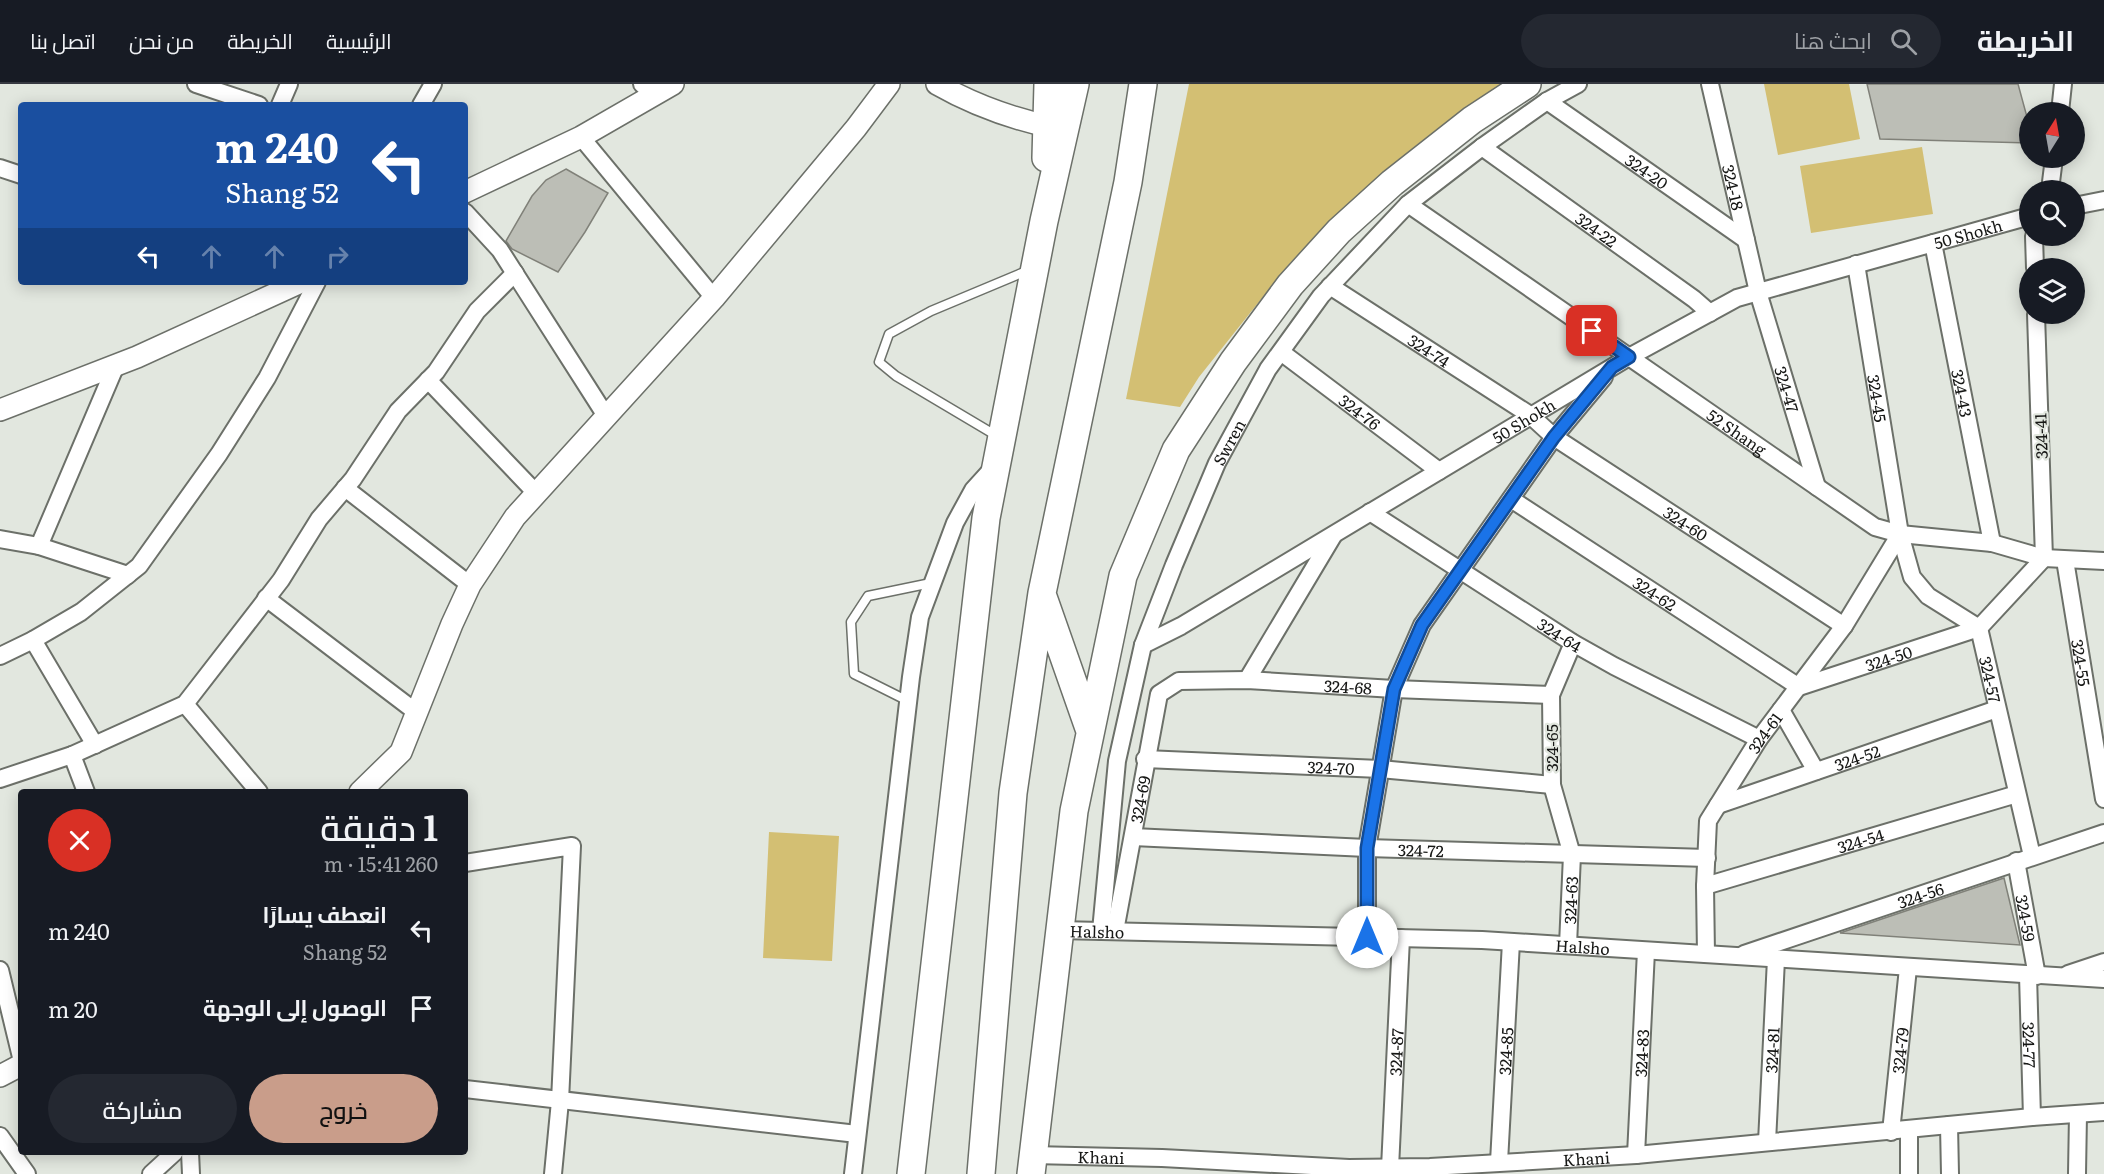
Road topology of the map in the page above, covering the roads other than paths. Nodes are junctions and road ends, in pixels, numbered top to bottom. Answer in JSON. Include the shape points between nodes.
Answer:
{"nodes":[{"id":1,"x":196,"y":84,"type":"edge"},
{"id":2,"x":289,"y":84,"type":"edge"},
{"id":3,"x":433,"y":84,"type":"edge"},
{"id":4,"x":673,"y":84,"type":"edge"},
{"id":5,"x":889,"y":84,"type":"edge"},
{"id":6,"x":937,"y":84,"type":"edge"},
{"id":7,"x":1048,"y":84,"type":"edge"},
{"id":8,"x":1075,"y":84,"type":"edge"},
{"id":9,"x":1143,"y":84,"type":"edge"},
{"id":10,"x":1154,"y":84,"type":"edge"},
{"id":11,"x":1578,"y":84,"type":"edge"},
{"id":12,"x":1710,"y":84,"type":"edge"},
{"id":13,"x":2063,"y":84,"type":"edge"},
{"id":14,"x":647,"y":89,"type":"edge"},
{"id":15,"x":1537,"y":92,"type":"edge"},
{"id":16,"x":250,"y":102,"type":"edge"},
{"id":17,"x":281,"y":102,"type":"edge"},
{"id":18,"x":424,"y":102,"type":"edge"},
{"id":19,"x":2061,"y":102,"type":"edge"},
{"id":20,"x":1047,"y":126,"type":"junction"},
{"id":21,"x":581,"y":137,"type":"junction"},
{"id":22,"x":1482,"y":147,"type":"junction"},
{"id":23,"x":0,"y":168,"type":"edge"},
{"id":24,"x":18,"y":174,"type":"edge"},
{"id":25,"x":1128,"y":183,"type":"junction"},
{"id":26,"x":468,"y":191,"type":"edge"},
{"id":27,"x":2104,"y":200,"type":"edge"},
{"id":28,"x":1408,"y":204,"type":"junction"},
{"id":29,"x":2085,"y":204,"type":"edge"},
{"id":30,"x":468,"y":215,"type":"edge"},
{"id":31,"x":2019,"y":219,"type":"edge"},
{"id":32,"x":1044,"y":221,"type":"junction"},
{"id":33,"x":1746,"y":240,"type":"junction"},
{"id":34,"x":1934,"y":243,"type":"junction"},
{"id":35,"x":1856,"y":264,"type":"junction"},
{"id":36,"x":1035,"y":267,"type":"junction"},
{"id":37,"x":515,"y":273,"type":"junction"},
{"id":38,"x":294,"y":285,"type":"edge"},
{"id":39,"x":315,"y":285,"type":"edge"},
{"id":40,"x":1330,"y":286,"type":"junction"},
{"id":41,"x":1758,"y":292,"type":"junction"},
{"id":42,"x":714,"y":298,"type":"junction"},
{"id":43,"x":1710,"y":313,"type":"junction"},
{"id":44,"x":2036,"y":324,"type":"edge"},
{"id":45,"x":1281,"y":352,"type":"junction"},
{"id":46,"x":1629,"y":357,"type":"junction"},
{"id":47,"x":116,"y":365,"type":"junction"},
{"id":48,"x":1612,"y":367,"type":"junction"},
{"id":49,"x":428,"y":380,"type":"junction"},
{"id":50,"x":0,"y":410,"type":"edge"},
{"id":51,"x":1530,"y":415,"type":"junction"},
{"id":52,"x":606,"y":416,"type":"junction"},
{"id":53,"x":1554,"y":437,"type":"junction"},
{"id":54,"x":1000,"y":451,"type":"junction"},
{"id":55,"x":1439,"y":471,"type":"junction"},
{"id":56,"x":1817,"y":487,"type":"junction"},
{"id":57,"x":345,"y":488,"type":"junction"},
{"id":58,"x":536,"y":493,"type":"junction"},
{"id":59,"x":1511,"y":499,"type":"junction"},
{"id":60,"x":1370,"y":512,"type":"junction"},
{"id":61,"x":1335,"y":533,"type":"junction"},
{"id":62,"x":1900,"y":534,"type":"junction"},
{"id":63,"x":0,"y":539,"type":"edge"},
{"id":64,"x":1992,"y":543,"type":"junction"},
{"id":65,"x":39,"y":546,"type":"junction"},
{"id":66,"x":2044,"y":558,"type":"junction"},
{"id":67,"x":2065,"y":560,"type":"junction"},
{"id":68,"x":2104,"y":561,"type":"edge"},
{"id":69,"x":1461,"y":569,"type":"junction"},
{"id":70,"x":128,"y":575,"type":"junction"},
{"id":71,"x":931,"y":583,"type":"junction"},
{"id":72,"x":470,"y":585,"type":"junction"},
{"id":73,"x":1042,"y":592,"type":"junction"},
{"id":74,"x":266,"y":598,"type":"junction"},
{"id":75,"x":1844,"y":626,"type":"junction"},
{"id":76,"x":1979,"y":628,"type":"junction"},
{"id":77,"x":33,"y":640,"type":"junction"},
{"id":78,"x":1574,"y":643,"type":"junction"},
{"id":79,"x":1143,"y":645,"type":"junction"},
{"id":80,"x":0,"y":656,"type":"edge"},
{"id":81,"x":1247,"y":680,"type":"junction"},
{"id":82,"x":1179,"y":681,"type":"joint"},
{"id":83,"x":1799,"y":687,"type":"junction"},
{"id":84,"x":1394,"y":689,"type":"junction"},
{"id":85,"x":1551,"y":695,"type":"junction"},
{"id":86,"x":908,"y":701,"type":"junction"},
{"id":87,"x":185,"y":704,"type":"junction"},
{"id":88,"x":1997,"y":709,"type":"junction"},
{"id":89,"x":1781,"y":710,"type":"junction"},
{"id":90,"x":416,"y":712,"type":"junction"},
{"id":91,"x":1090,"y":732,"type":"junction"},
{"id":92,"x":1759,"y":739,"type":"junction"},
{"id":93,"x":95,"y":746,"type":"junction"},
{"id":94,"x":72,"y":755,"type":"junction"},
{"id":95,"x":1145,"y":759,"type":"junction"},
{"id":96,"x":1380,"y":769,"type":"junction"},
{"id":97,"x":1816,"y":771,"type":"junction"},
{"id":98,"x":0,"y":779,"type":"edge"},
{"id":99,"x":1552,"y":785,"type":"junction"},
{"id":100,"x":85,"y":789,"type":"edge"},
{"id":101,"x":256,"y":789,"type":"edge"},
{"id":102,"x":363,"y":789,"type":"edge"},
{"id":103,"x":2017,"y":794,"type":"junction"},
{"id":104,"x":2104,"y":799,"type":"edge"},
{"id":105,"x":1718,"y":805,"type":"junction"},
{"id":106,"x":2104,"y":833,"type":"edge"},
{"id":107,"x":1133,"y":837,"type":"junction"},
{"id":108,"x":1367,"y":848,"type":"junction"},
{"id":109,"x":1572,"y":855,"type":"junction"},
{"id":110,"x":1707,"y":858,"type":"junction"},
{"id":111,"x":2024,"y":859,"type":"junction"},
{"id":112,"x":468,"y":863,"type":"edge"},
{"id":113,"x":1705,"y":886,"type":"junction"},
{"id":114,"x":1059,"y":930,"type":"junction"},
{"id":115,"x":1108,"y":931,"type":"junction"},
{"id":116,"x":1367,"y":937,"type":"junction"},
{"id":117,"x":1401,"y":938,"type":"junction"},
{"id":118,"x":1511,"y":942,"type":"junction"},
{"id":119,"x":1568,"y":945,"type":"junction"},
{"id":120,"x":1646,"y":951,"type":"junction"},
{"id":121,"x":1706,"y":954,"type":"junction"},
{"id":122,"x":1736,"y":957,"type":"junction"},
{"id":123,"x":1776,"y":959,"type":"junction"},
{"id":124,"x":2104,"y":962,"type":"edge"},
{"id":125,"x":1908,"y":968,"type":"junction"},
{"id":126,"x":0,"y":970,"type":"edge"},
{"id":127,"x":2032,"y":975,"type":"junction"},
{"id":128,"x":2058,"y":977,"type":"junction"},
{"id":129,"x":2104,"y":979,"type":"edge"},
{"id":130,"x":5,"y":1013,"type":"edge"},
{"id":131,"x":18,"y":1049,"type":"edge"},
{"id":132,"x":18,"y":1067,"type":"edge"},
{"id":133,"x":0,"y":1076,"type":"edge"},
{"id":134,"x":468,"y":1089,"type":"edge"},
{"id":135,"x":560,"y":1101,"type":"junction"},
{"id":136,"x":2104,"y":1112,"type":"edge"},
{"id":137,"x":2078,"y":1114,"type":"junction"},
{"id":138,"x":2032,"y":1117,"type":"junction"},
{"id":139,"x":1949,"y":1125,"type":"junction"},
{"id":140,"x":1909,"y":1130,"type":"junction"},
{"id":141,"x":1891,"y":1132,"type":"junction"},
{"id":142,"x":856,"y":1134,"type":"junction"},
{"id":143,"x":0,"y":1136,"type":"edge"},
{"id":144,"x":1767,"y":1143,"type":"junction"},
{"id":145,"x":172,"y":1155,"type":"edge"},
{"id":146,"x":190,"y":1155,"type":"edge"},
{"id":147,"x":1636,"y":1155,"type":"junction"},
{"id":148,"x":1499,"y":1162,"type":"junction"},
{"id":149,"x":1031,"y":1164,"type":"edge"},
{"id":150,"x":1162,"y":1166,"type":"edge"},
{"id":151,"x":1389,"y":1168,"type":"junction"},
{"id":152,"x":1471,"y":1169,"type":"edge"},
{"id":153,"x":27,"y":1174,"type":"edge"},
{"id":154,"x":151,"y":1174,"type":"edge"},
{"id":155,"x":190,"y":1174,"type":"edge"},
{"id":156,"x":553,"y":1174,"type":"edge"},
{"id":157,"x":854,"y":1174,"type":"edge"},
{"id":158,"x":910,"y":1174,"type":"edge"},
{"id":159,"x":981,"y":1174,"type":"edge"},
{"id":160,"x":1909,"y":1174,"type":"edge"},
{"id":161,"x":1950,"y":1174,"type":"edge"},
{"id":162,"x":2077,"y":1174,"type":"edge"}],
"edges":[{"from":1,"to":16,"type":"street"},
{"from":2,"to":17,"type":"street"},
{"from":3,"to":18,"type":"street"},
{"from":4,"to":14,"type":"street"},
{"from":5,"to":42,"type":"street"},
{"from":6,"to":20,"type":"street","via":[[986,110]]},
{"from":7,"to":20,"type":"highway"},
{"from":8,"to":32,"type":"highway"},
{"from":9,"to":25,"type":"highway"},
{"from":10,"to":25,"type":"highway"},
{"from":11,"to":15,"type":"street","name":"Swren"},
{"from":12,"to":33,"type":"street","name":"324-18"},
{"from":13,"to":19,"type":"street"},
{"from":14,"to":21,"type":"street"},
{"from":15,"to":22,"type":"street","name":"Swren"},
{"from":15,"to":33,"type":"street","name":"324-20"},
{"from":15,"to":91,"type":"highway","via":[[1472,120],[1392,183],[1339,231],[1290,285],[1233,362],[1176,450],[1123,576]]},
{"from":20,"to":32,"type":"highway"},
{"from":21,"to":26,"type":"street"},
{"from":21,"to":42,"type":"street"},
{"from":22,"to":28,"type":"street","name":"Swren"},
{"from":22,"to":43,"type":"street","name":"324-22"},
{"from":23,"to":24,"type":"street"},
{"from":25,"to":73,"type":"highway"},
{"from":27,"to":29,"type":"street"},
{"from":28,"to":40,"type":"street","name":"Swren"},
{"from":28,"to":46,"type":"street","name":"52 Shang"},
{"from":30,"to":37,"type":"street"},
{"from":31,"to":34,"type":"street","name":"50 Shokh"},
{"from":32,"to":36,"type":"highway"},
{"from":33,"to":41,"type":"street","name":"324-18"},
{"from":34,"to":35,"type":"street","name":"50 Shokh"},
{"from":34,"to":64,"type":"street","name":"324-43"},
{"from":35,"to":41,"type":"street","name":"50 Shokh"},
{"from":35,"to":62,"type":"street","name":"324-45"},
{"from":36,"to":54,"type":"highway"},
{"from":36,"to":54,"type":"lane","via":[[931,311],[889,334],[879,362]]},
{"from":37,"to":49,"type":"street","via":[[477,311]]},
{"from":37,"to":52,"type":"street"},
{"from":38,"to":47,"type":"street"},
{"from":39,"to":70,"type":"street","via":[[267,378],[219,453],[140,566]]},
{"from":40,"to":45,"type":"street","name":"Swren"},
{"from":40,"to":51,"type":"street","name":"324-74"},
{"from":41,"to":43,"type":"street","name":"50 Shokh"},
{"from":41,"to":56,"type":"street","name":"324-47"},
{"from":42,"to":52,"type":"street"},
{"from":43,"to":46,"type":"street","name":"50 Shokh"},
{"from":44,"to":66,"type":"street","name":"324-41"},
{"from":45,"to":55,"type":"street","name":"324-76"},
{"from":45,"to":79,"type":"street","name":"Swren","via":[[1217,463]]},
{"from":46,"to":48,"type":"street","name":"50 Shokh"},
{"from":46,"to":56,"type":"street","name":"52 Shang"},
{"from":47,"to":50,"type":"street"},
{"from":47,"to":65,"type":"street"},
{"from":48,"to":51,"type":"street","name":"50 Shokh"},
{"from":48,"to":53,"type":"street"},
{"from":49,"to":57,"type":"street","via":[[398,411]]},
{"from":49,"to":58,"type":"street"},
{"from":51,"to":53,"type":"street","name":"324-60"},
{"from":51,"to":55,"type":"street","name":"50 Shokh"},
{"from":52,"to":58,"type":"street"},
{"from":53,"to":59,"type":"street"},
{"from":53,"to":75,"type":"street","name":"324-60"},
{"from":54,"to":71,"type":"street","via":[[955,522]]},
{"from":54,"to":158,"type":"highway","via":[[986,518]]},
{"from":55,"to":60,"type":"street","name":"50 Shokh"},
{"from":56,"to":62,"type":"street","name":"52 Shang","via":[[1875,526]]},
{"from":57,"to":72,"type":"street"},
{"from":57,"to":74,"type":"street","via":[[319,519]]},
{"from":58,"to":72,"type":"street","via":[[515,517]]},
{"from":59,"to":69,"type":"street"},
{"from":59,"to":83,"type":"street","name":"324-62"},
{"from":60,"to":61,"type":"street","name":"50 Shokh"},
{"from":60,"to":69,"type":"street","name":"324-64"},
{"from":61,"to":79,"type":"street","name":"50 Shokh"},
{"from":61,"to":81,"type":"street"},
{"from":62,"to":64,"type":"street","name":"52 Shang"},
{"from":62,"to":75,"type":"street","name":"324-61"},
{"from":62,"to":76,"type":"street","via":[[1912,577],[1928,596]]},
{"from":63,"to":65,"type":"street"},
{"from":64,"to":66,"type":"street","name":"52 Shang"},
{"from":65,"to":70,"type":"street"},
{"from":66,"to":67,"type":"street","name":"52 Shang"},
{"from":66,"to":76,"type":"street"},
{"from":67,"to":68,"type":"street","name":"52 Shang"},
{"from":67,"to":104,"type":"street","name":"324-55"},
{"from":69,"to":78,"type":"street","name":"324-64"},
{"from":69,"to":84,"type":"street","via":[[1422,625]]},
{"from":70,"to":77,"type":"street","via":[[81,612]]},
{"from":71,"to":86,"type":"street","via":[[920,617]]},
{"from":71,"to":86,"type":"lane","via":[[868,596],[851,622],[855,674]]},
{"from":72,"to":90,"type":"street"},
{"from":73,"to":91,"type":"highway"},
{"from":73,"to":159,"type":"highway","via":[[1013,793]]},
{"from":74,"to":87,"type":"street"},
{"from":74,"to":90,"type":"street"},
{"from":75,"to":83,"type":"street","name":"324-61"},
{"from":76,"to":83,"type":"street","name":"324-50"},
{"from":76,"to":88,"type":"street","name":"324-57"},
{"from":77,"to":80,"type":"street"},
{"from":77,"to":93,"type":"street"},
{"from":78,"to":85,"type":"street","name":"324-65"},
{"from":78,"to":92,"type":"street","name":"324-64"},
{"from":79,"to":115,"type":"street","name":"Swren","via":[[1117,761]]},
{"from":81,"to":82,"type":"street","name":"324-68"},
{"from":81,"to":84,"type":"street","name":"324-68"},
{"from":82,"to":95,"type":"street","name":"324-69","via":[[1159,693]]},
{"from":83,"to":89,"type":"street","name":"324-61"},
{"from":84,"to":85,"type":"street","name":"324-68"},
{"from":84,"to":96,"type":"street"},
{"from":85,"to":99,"type":"street","name":"324-65"},
{"from":86,"to":142,"type":"street"},
{"from":87,"to":93,"type":"street"},
{"from":87,"to":101,"type":"street"},
{"from":88,"to":97,"type":"street","name":"324-52"},
{"from":88,"to":103,"type":"street","name":"324-57"},
{"from":89,"to":92,"type":"street","name":"324-61"},
{"from":89,"to":97,"type":"street"},
{"from":90,"to":102,"type":"street","via":[[401,752]]},
{"from":91,"to":114,"type":"highway","via":[[1074,812]]},
{"from":92,"to":105,"type":"street","name":"324-61"},
{"from":93,"to":94,"type":"street"},
{"from":94,"to":98,"type":"street"},
{"from":94,"to":100,"type":"street"},
{"from":95,"to":96,"type":"street","name":"324-70"},
{"from":95,"to":107,"type":"street","name":"324-69"},
{"from":96,"to":99,"type":"street","name":"324-70"},
{"from":96,"to":108,"type":"street"},
{"from":97,"to":105,"type":"street","name":"324-52"},
{"from":99,"to":109,"type":"street","name":"324-65"},
{"from":103,"to":111,"type":"street","name":"324-57"},
{"from":103,"to":113,"type":"street","name":"324-54"},
{"from":105,"to":110,"type":"street","name":"324-61","via":[[1707,821]]},
{"from":106,"to":111,"type":"street","name":"324-56"},
{"from":107,"to":108,"type":"street","name":"324-72"},
{"from":107,"to":115,"type":"street","name":"324-69"},
{"from":108,"to":109,"type":"street","name":"324-72"},
{"from":108,"to":116,"type":"street"},
{"from":109,"to":110,"type":"street","name":"324-72"},
{"from":109,"to":119,"type":"street","name":"324-63"},
{"from":110,"to":113,"type":"street","name":"324-61"},
{"from":111,"to":122,"type":"street","name":"324-56"},
{"from":111,"to":127,"type":"street","name":"324-59"},
{"from":112,"to":135,"type":"street","via":[[572,846]]},
{"from":113,"to":121,"type":"street","name":"324-61"},
{"from":114,"to":115,"type":"street","name":"Halsho"},
{"from":114,"to":149,"type":"highway"},
{"from":115,"to":116,"type":"street","name":"Halsho"},
{"from":116,"to":117,"type":"street","name":"Halsho"},
{"from":117,"to":118,"type":"street","name":"Halsho"},
{"from":117,"to":151,"type":"street","name":"324-87"},
{"from":118,"to":119,"type":"street","name":"Halsho"},
{"from":118,"to":148,"type":"street","name":"324-85"},
{"from":119,"to":120,"type":"street","name":"Halsho"},
{"from":120,"to":121,"type":"street","name":"Halsho"},
{"from":120,"to":147,"type":"street","name":"324-83"},
{"from":121,"to":122,"type":"street","name":"Halsho"},
{"from":122,"to":123,"type":"street","name":"Halsho"},
{"from":123,"to":125,"type":"street","name":"Halsho"},
{"from":123,"to":144,"type":"street","name":"324-81"},
{"from":124,"to":128,"type":"street"},
{"from":125,"to":127,"type":"street","name":"Halsho"},
{"from":125,"to":141,"type":"street","name":"324-79"},
{"from":126,"to":130,"type":"street"},
{"from":127,"to":128,"type":"street","name":"Halsho"},
{"from":127,"to":138,"type":"street","name":"324-77"},
{"from":128,"to":129,"type":"street","name":"Halsho"},
{"from":130,"to":131,"type":"street"},
{"from":132,"to":133,"type":"street"},
{"from":134,"to":135,"type":"street"},
{"from":135,"to":142,"type":"street"},
{"from":135,"to":156,"type":"street"},
{"from":136,"to":137,"type":"street","name":"Khani"},
{"from":137,"to":138,"type":"street","name":"Khani"},
{"from":137,"to":162,"type":"street"},
{"from":138,"to":139,"type":"street","name":"Khani"},
{"from":139,"to":140,"type":"street","name":"Khani"},
{"from":139,"to":161,"type":"street"},
{"from":140,"to":141,"type":"street","name":"Khani"},
{"from":140,"to":160,"type":"street"},
{"from":141,"to":144,"type":"street","name":"Khani"},
{"from":142,"to":157,"type":"street"},
{"from":143,"to":153,"type":"street"},
{"from":144,"to":147,"type":"street","name":"Khani"},
{"from":145,"to":154,"type":"street"},
{"from":146,"to":155,"type":"street"},
{"from":147,"to":148,"type":"street","name":"Khani"},
{"from":148,"to":152,"type":"street","name":"Khani"},
{"from":149,"to":150,"type":"street","name":"Khani"},
{"from":150,"to":151,"type":"street","name":"Khani"},
{"from":151,"to":152,"type":"street","name":"Khani"}]}
